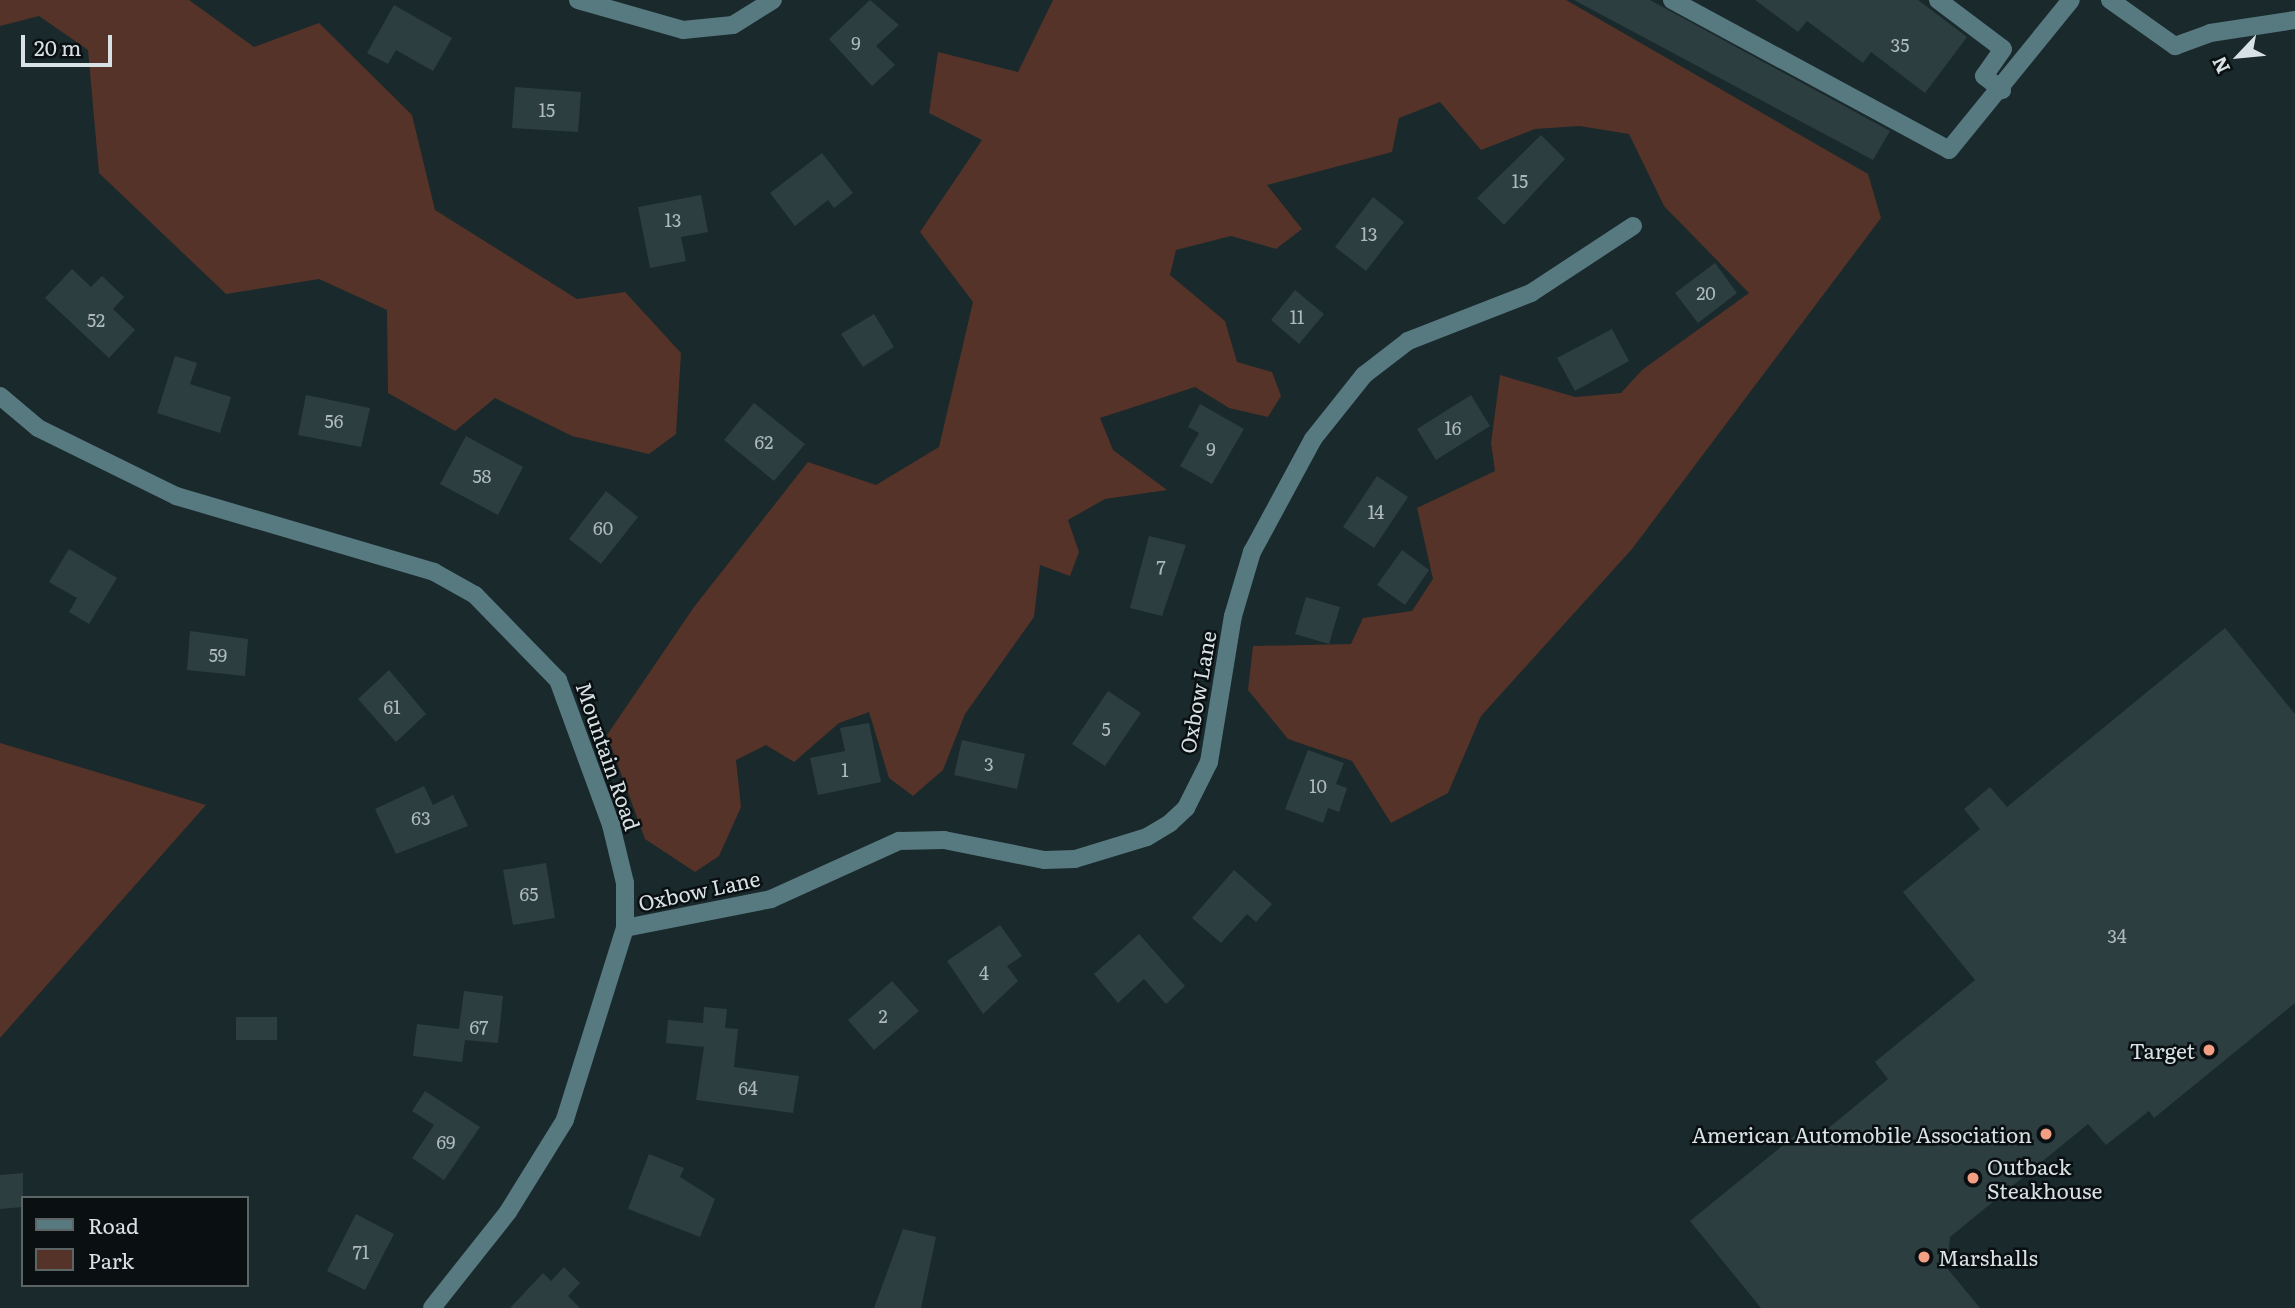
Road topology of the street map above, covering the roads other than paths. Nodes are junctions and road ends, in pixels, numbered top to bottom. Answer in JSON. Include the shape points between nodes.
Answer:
{"nodes":[{"id":1,"x":578,"y":0,"type":"edge"},
{"id":2,"x":773,"y":0,"type":"edge"},
{"id":3,"x":1672,"y":0,"type":"edge"},
{"id":4,"x":1938,"y":0,"type":"edge"},
{"id":5,"x":2070,"y":0,"type":"edge"},
{"id":6,"x":2110,"y":0,"type":"edge"},
{"id":7,"x":2295,"y":20,"type":"edge"},
{"id":8,"x":2002,"y":90,"type":"junction"},
{"id":9,"x":1633,"y":226,"type":"dead end"},
{"id":10,"x":0,"y":396,"type":"edge"},
{"id":11,"x":625,"y":928,"type":"junction"},
{"id":12,"x":432,"y":1308,"type":"edge"}],
"edges":[{"from":1,"to":2,"type":"street","via":[[683,30],[733,25]]},
{"from":3,"to":8,"type":"street","via":[[1949,150]]},
{"from":4,"to":8,"type":"street","via":[[2003,48],[1984,76]]},
{"from":5,"to":8,"type":"street"},
{"from":6,"to":7,"type":"street","via":[[2175,46],[2210,33]]},
{"from":9,"to":11,"type":"street","name":"Oxbow Lane","via":[[1531,293],[1408,341],[1364,375],[1313,439],[1252,552],[1233,616],[1209,762],[1186,808],[1170,823],[1121,847],[1075,859],[1044,860],[944,840],[899,842],[771,899]]},
{"from":10,"to":11,"type":"street","name":"Mountain Road","via":[[38,428],[176,496],[381,551],[475,595],[558,680],[611,825],[625,883]]},
{"from":11,"to":12,"type":"street","name":"Mountain Road","via":[[565,1120],[508,1212]]}]}
